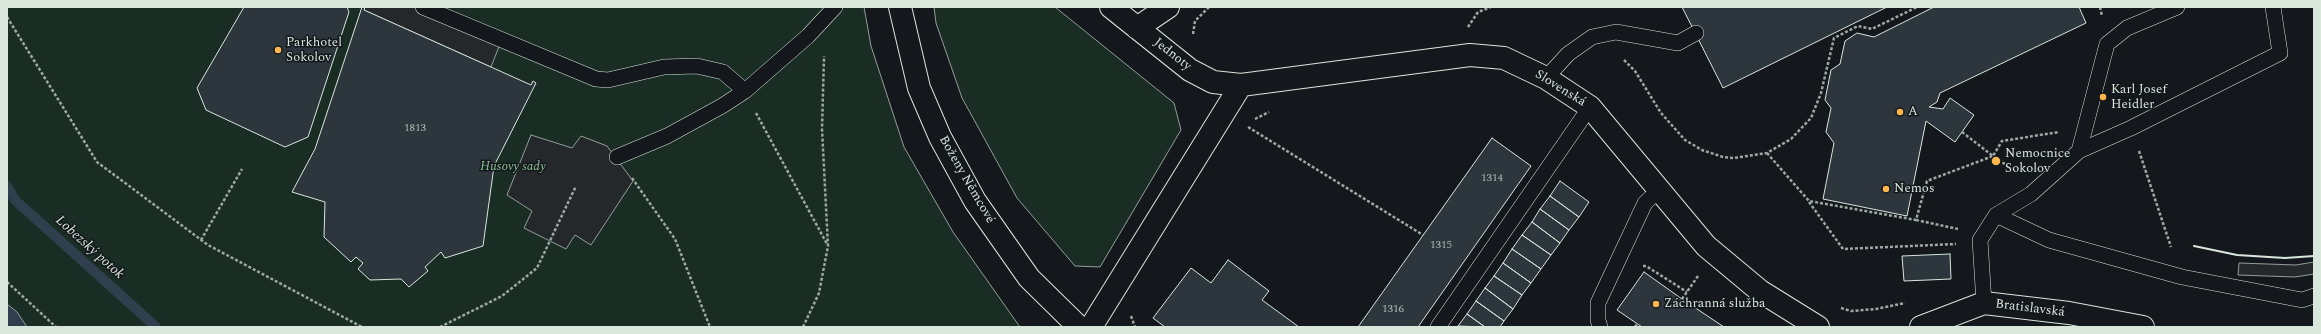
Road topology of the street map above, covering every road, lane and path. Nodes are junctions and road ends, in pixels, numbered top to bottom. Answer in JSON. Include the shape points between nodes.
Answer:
{"nodes":[{"id":1,"x":423,"y":7,"type":"edge"},
{"id":2,"x":900,"y":7,"type":"edge"},
{"id":3,"x":1111,"y":7,"type":"edge"},
{"id":4,"x":1168,"y":7,"type":"edge"},
{"id":5,"x":1209,"y":7,"type":"edge"},
{"id":6,"x":1491,"y":7,"type":"edge"},
{"id":7,"x":1917,"y":7,"type":"edge"},
{"id":8,"x":2177,"y":7,"type":"edge"},
{"id":9,"x":2273,"y":7,"type":"edge"},
{"id":10,"x":830,"y":12,"type":"edge"},
{"id":11,"x":7,"y":17,"type":"edge"},
{"id":12,"x":1137,"y":28,"type":"junction"},
{"id":13,"x":1465,"y":31,"type":"dead end"},
{"id":14,"x":1696,"y":33,"type":"dead end"},
{"id":15,"x":1194,"y":38,"type":"dead end"},
{"id":16,"x":1622,"y":58,"type":"dead end"},
{"id":17,"x":1546,"y":78,"type":"junction"},
{"id":18,"x":1241,"y":85,"type":"junction"},
{"id":19,"x":744,"y":91,"type":"junction"},
{"id":20,"x":1590,"y":107,"type":"junction"},
{"id":21,"x":1272,"y":110,"type":"dead end"},
{"id":22,"x":2085,"y":128,"type":"junction"},
{"id":23,"x":2131,"y":128,"type":"junction"},
{"id":24,"x":1962,"y":132,"type":"dead end"},
{"id":25,"x":2079,"y":151,"type":"junction"},
{"id":26,"x":1767,"y":153,"type":"junction"},
{"id":27,"x":1994,"y":156,"type":"junction"},
{"id":28,"x":617,"y":157,"type":"joint"},
{"id":29,"x":242,"y":169,"type":"dead end"},
{"id":30,"x":576,"y":186,"type":"dead end"},
{"id":31,"x":1659,"y":190,"type":"junction"},
{"id":32,"x":2031,"y":194,"type":"junction"},
{"id":33,"x":1809,"y":201,"type":"junction"},
{"id":34,"x":1996,"y":215,"type":"junction"},
{"id":35,"x":1916,"y":220,"type":"junction"},
{"id":36,"x":1423,"y":235,"type":"dead end"},
{"id":37,"x":201,"y":240,"type":"junction"},
{"id":38,"x":1957,"y":244,"type":"junction"},
{"id":39,"x":828,"y":246,"type":"junction"},
{"id":40,"x":2164,"y":248,"type":"dead end"},
{"id":41,"x":1958,"y":250,"type":"dead end"},
{"id":42,"x":1640,"y":267,"type":"dead end"},
{"id":43,"x":1699,"y":273,"type":"dead end"},
{"id":44,"x":7,"y":282,"type":"edge"},
{"id":45,"x":1687,"y":292,"type":"junction"},
{"id":46,"x":2308,"y":298,"type":"edge"},
{"id":47,"x":1682,"y":299,"type":"dead end"},
{"id":48,"x":1906,"y":302,"type":"dead end"},
{"id":49,"x":1984,"y":303,"type":"junction"},
{"id":50,"x":1836,"y":308,"type":"dead end"},
{"id":51,"x":2314,"y":310,"type":"edge"},
{"id":52,"x":1129,"y":314,"type":"dead end"},
{"id":53,"x":56,"y":327,"type":"edge"},
{"id":54,"x":362,"y":327,"type":"edge"},
{"id":55,"x":440,"y":327,"type":"edge"},
{"id":56,"x":710,"y":327,"type":"edge"},
{"id":57,"x":803,"y":327,"type":"edge"},
{"id":58,"x":1079,"y":327,"type":"edge"},
{"id":59,"x":1090,"y":327,"type":"edge"},
{"id":60,"x":1135,"y":327,"type":"edge"},
{"id":61,"x":1438,"y":327,"type":"edge"},
{"id":62,"x":1600,"y":327,"type":"edge"},
{"id":63,"x":1818,"y":327,"type":"edge"},
{"id":64,"x":1921,"y":327,"type":"edge"},
{"id":65,"x":2143,"y":327,"type":"edge"}],
"edges":[{"from":1,"to":19,"type":"lane","via":[[596,79],[608,80],[664,67],[697,66],[723,72]]},
{"from":2,"to":58,"type":"street","name":"Boženy Němcové","via":[[919,88],[940,137],[975,201],[1029,278]]},
{"from":3,"to":12,"type":"street","name":"Jednoty"},
{"from":4,"to":12,"type":"street"},
{"from":5,"to":15,"type":"path","via":[[1196,21]]},
{"from":6,"to":13,"type":"path","via":[[1478,12]]},
{"from":7,"to":26,"type":"path","via":[[1872,29],[1858,26],[1834,38],[1821,93],[1811,118],[1791,139]]},
{"from":8,"to":22,"type":"lane","via":[[2127,28],[2107,44]]},
{"from":9,"to":23,"type":"lane","via":[[2280,53]]},
{"from":10,"to":19,"type":"lane","via":[[808,36]]},
{"from":10,"to":39,"type":"path","via":[[822,129]]},
{"from":11,"to":37,"type":"path","via":[[97,162]]},
{"from":12,"to":18,"type":"street","name":"Jednoty","via":[[1190,70],[1214,82]]},
{"from":14,"to":17,"type":"lane","via":[[1678,43],[1616,32],[1592,37],[1568,54]]},
{"from":16,"to":26,"type":"path","via":[[1636,71],[1661,113],[1685,140],[1702,150],[1724,157]]},
{"from":17,"to":18,"type":"street","name":"Slovenská","via":[[1504,58],[1470,55]]},
{"from":17,"to":20,"type":"street","name":"Slovenská"},
{"from":18,"to":59,"type":"street"},
{"from":19,"to":28,"type":"lane","via":[[667,136]]},
{"from":19,"to":39,"type":"path"},
{"from":20,"to":31,"type":"street","name":"Slovenská"},
{"from":20,"to":61,"type":"lane"},
{"from":21,"to":36,"type":"path","via":[[1244,125]]},
{"from":22,"to":25,"type":"lane"},
{"from":22,"to":27,"type":"path","via":[[2002,141]]},
{"from":23,"to":25,"type":"lane"},
{"from":23,"to":40,"type":"path","via":[[2172,250]]},
{"from":24,"to":27,"type":"path"},
{"from":25,"to":32,"type":"lane"},
{"from":26,"to":33,"type":"path"},
{"from":27,"to":32,"type":"path","via":[[2018,174]]},
{"from":27,"to":35,"type":"path","via":[[1927,181]]},
{"from":28,"to":56,"type":"path","via":[[674,239]]},
{"from":29,"to":37,"type":"path"},
{"from":30,"to":55,"type":"path","via":[[537,268],[502,296]]},
{"from":31,"to":62,"type":"lane","via":[[1645,203],[1598,302]]},
{"from":31,"to":63,"type":"street","name":"Slovenská","via":[[1706,246],[1760,292]]},
{"from":32,"to":34,"type":"lane"},
{"from":33,"to":35,"type":"path"},
{"from":33,"to":38,"type":"path","via":[[1843,249]]},
{"from":34,"to":46,"type":"lane","via":[[2049,240],[2174,275]]},
{"from":34,"to":49,"type":"lane","via":[[1980,240]]},
{"from":35,"to":38,"type":"path","via":[[1958,229]]},
{"from":37,"to":54,"type":"path"},
{"from":38,"to":41,"type":"path"},
{"from":39,"to":57,"type":"path","via":[[819,293]]},
{"from":42,"to":45,"type":"path","via":[[1646,266]]},
{"from":43,"to":45,"type":"path"},
{"from":44,"to":53,"type":"path"},
{"from":45,"to":47,"type":"path"},
{"from":46,"to":51,"type":"lane"},
{"from":48,"to":50,"type":"path","via":[[1876,309],[1851,311]]},
{"from":49,"to":64,"type":"street","name":"Bratislavská"},
{"from":49,"to":65,"type":"street","name":"Bratislavská","via":[[2070,313]]},
{"from":52,"to":60,"type":"path"}]}
